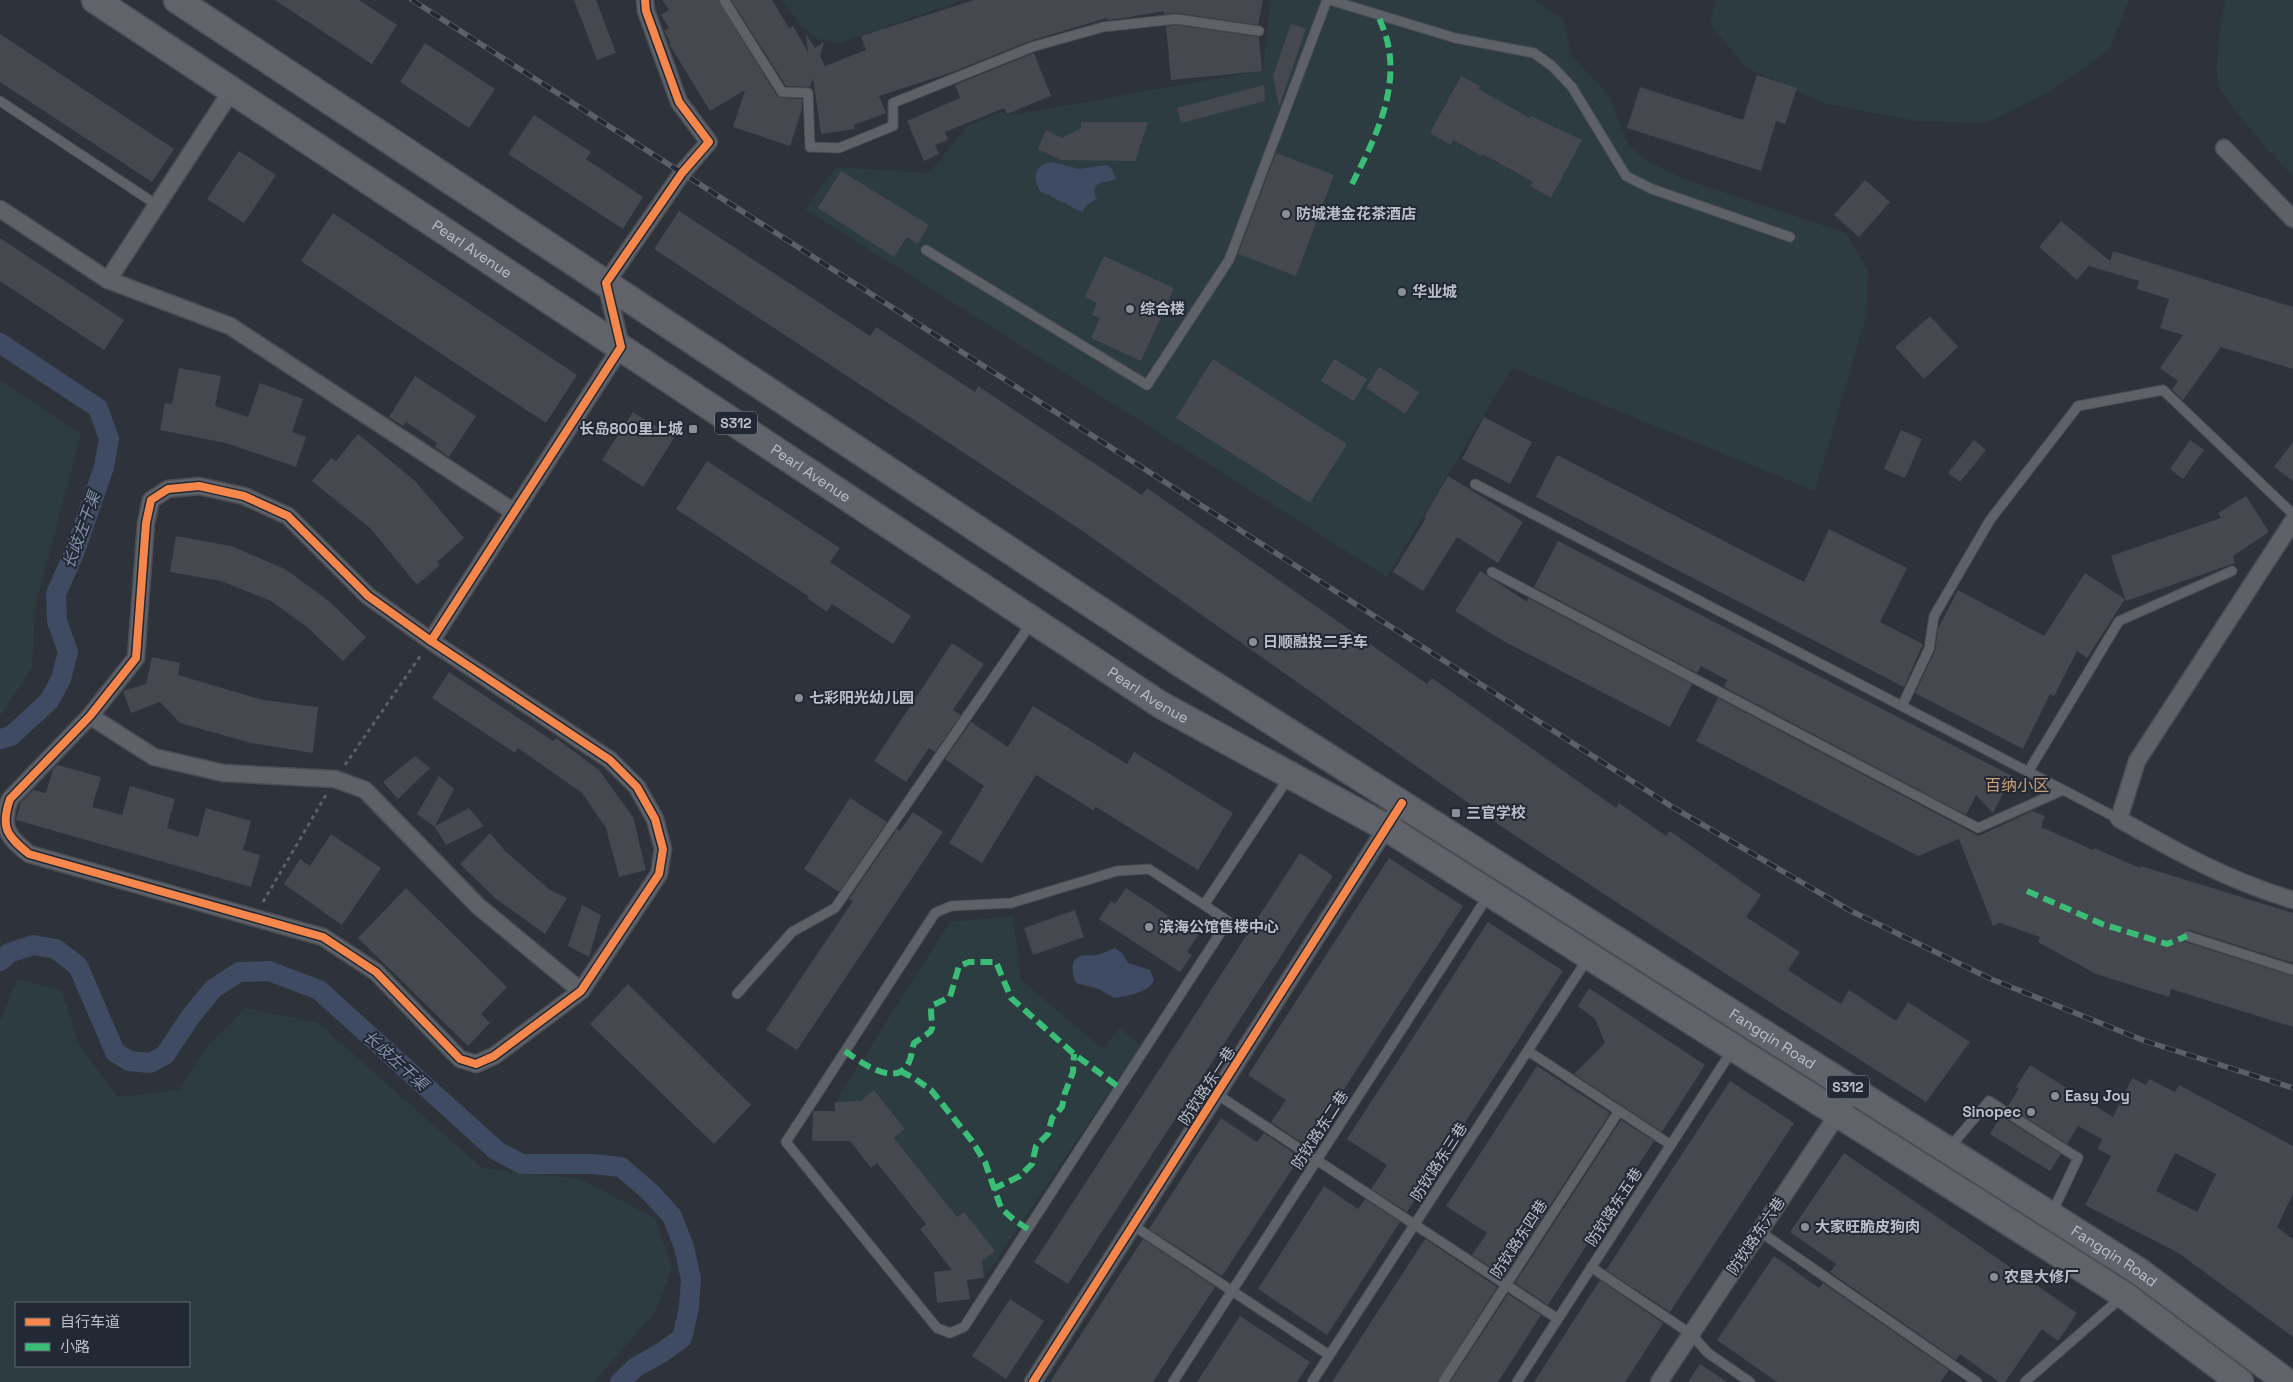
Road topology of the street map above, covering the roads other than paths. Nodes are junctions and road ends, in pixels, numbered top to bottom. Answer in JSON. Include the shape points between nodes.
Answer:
{"nodes":[{"id":1,"x":95,"y":0,"type":"edge"},
{"id":2,"x":177,"y":0,"type":"edge"},
{"id":3,"x":645,"y":0,"type":"edge"},
{"id":4,"x":724,"y":0,"type":"edge"},
{"id":5,"x":1328,"y":0,"type":"edge"},
{"id":6,"x":1259,"y":31,"type":"dead end"},
{"id":7,"x":232,"y":90,"type":"junction"},
{"id":8,"x":0,"y":101,"type":"edge"},
{"id":9,"x":2224,"y":148,"type":"dead end"},
{"id":10,"x":157,"y":205,"type":"junction"},
{"id":11,"x":0,"y":208,"type":"edge"},
{"id":12,"x":2293,"y":219,"type":"edge"},
{"id":13,"x":1790,"y":237,"type":"dead end"},
{"id":14,"x":926,"y":250,"type":"dead end"},
{"id":15,"x":108,"y":280,"type":"junction"},
{"id":16,"x":606,"y":283,"type":"junction"},
{"id":17,"x":621,"y":347,"type":"junction"},
{"id":18,"x":1475,"y":484,"type":"dead end"},
{"id":19,"x":514,"y":512,"type":"junction"},
{"id":20,"x":2293,"y":514,"type":"edge"},
{"id":21,"x":2293,"y":521,"type":"edge"},
{"id":22,"x":2232,"y":571,"type":"dead end"},
{"id":23,"x":1492,"y":572,"type":"dead end"},
{"id":24,"x":1034,"y":620,"type":"junction"},
{"id":25,"x":431,"y":641,"type":"junction"},
{"id":26,"x":1902,"y":706,"type":"junction"},
{"id":27,"x":90,"y":716,"type":"junction"},
{"id":28,"x":2028,"y":772,"type":"junction"},
{"id":29,"x":1290,"y":775,"type":"junction"},
{"id":30,"x":2063,"y":790,"type":"junction"},
{"id":31,"x":1402,"y":803,"type":"junction"},
{"id":32,"x":2119,"y":819,"type":"junction"},
{"id":33,"x":1387,"y":828,"type":"junction"},
{"id":34,"x":1490,"y":893,"type":"junction"},
{"id":35,"x":2293,"y":900,"type":"edge"},
{"id":36,"x":1204,"y":905,"type":"junction"},
{"id":37,"x":2187,"y":936,"type":"dead end"},
{"id":38,"x":1589,"y":956,"type":"junction"},
{"id":39,"x":2293,"y":970,"type":"edge"},
{"id":40,"x":581,"y":991,"type":"junction"},
{"id":41,"x":737,"y":994,"type":"dead end"},
{"id":42,"x":1734,"y":1048,"type":"junction"},
{"id":43,"x":1528,"y":1051,"type":"junction"},
{"id":44,"x":1854,"y":1090,"type":"junction"},
{"id":45,"x":1218,"y":1095,"type":"junction"},
{"id":46,"x":1619,"y":1111,"type":"junction"},
{"id":47,"x":1838,"y":1114,"type":"junction"},
{"id":48,"x":1671,"y":1145,"type":"junction"},
{"id":49,"x":1948,"y":1150,"type":"junction"},
{"id":50,"x":1317,"y":1160,"type":"junction"},
{"id":51,"x":2051,"y":1216,"type":"junction"},
{"id":52,"x":1415,"y":1224,"type":"junction"},
{"id":53,"x":1134,"y":1226,"type":"junction"},
{"id":54,"x":1759,"y":1232,"type":"junction"},
{"id":55,"x":1592,"y":1267,"type":"junction"},
{"id":56,"x":1506,"y":1285,"type":"junction"},
{"id":57,"x":1232,"y":1291,"type":"junction"},
{"id":58,"x":2124,"y":1296,"type":"junction"},
{"id":59,"x":1558,"y":1319,"type":"junction"},
{"id":60,"x":1691,"y":1334,"type":"junction"},
{"id":61,"x":1330,"y":1355,"type":"junction"},
{"id":62,"x":1033,"y":1382,"type":"edge"},
{"id":63,"x":1172,"y":1382,"type":"edge"},
{"id":64,"x":1312,"y":1382,"type":"edge"},
{"id":65,"x":1442,"y":1382,"type":"edge"},
{"id":66,"x":1517,"y":1382,"type":"edge"},
{"id":67,"x":1659,"y":1382,"type":"edge"},
{"id":68,"x":1750,"y":1382,"type":"edge"},
{"id":69,"x":1977,"y":1382,"type":"edge"},
{"id":70,"x":2025,"y":1382,"type":"edge"},
{"id":71,"x":2240,"y":1382,"type":"edge"},
{"id":72,"x":2287,"y":1382,"type":"edge"}],
"edges":[{"from":1,"to":7,"type":"main road","name":"Pearl Avenue","number":"S312"},
{"from":2,"to":16,"type":"main road","number":"S312"},
{"from":3,"to":16,"type":"street","via":[[646,11],[679,102],[708,142],[682,173]]},
{"from":4,"to":6,"type":"lane","via":[[782,92],[808,93],[810,147],[839,148],[893,126],[893,103],[1032,47],[1103,27],[1176,19]]},
{"from":5,"to":13,"type":"lane","via":[[1455,38],[1534,53],[1572,87],[1626,176],[1652,189]]},
{"from":5,"to":14,"type":"lane","via":[[1229,260],[1147,385]]},
{"from":7,"to":10,"type":"street"},
{"from":7,"to":17,"type":"main road","name":"Pearl Avenue","number":"S312"},
{"from":8,"to":10,"type":"lane"},
{"from":9,"to":12,"type":"street"},
{"from":10,"to":15,"type":"street"},
{"from":11,"to":15,"type":"street"},
{"from":15,"to":19,"type":"street","via":[[230,326]]},
{"from":16,"to":17,"type":"street"},
{"from":16,"to":31,"type":"main road","number":"S312","via":[[1178,662]]},
{"from":17,"to":19,"type":"street"},
{"from":17,"to":24,"type":"main road","name":"Pearl Avenue","number":"S312"},
{"from":18,"to":26,"type":"lane"},
{"from":19,"to":25,"type":"street"},
{"from":20,"to":26,"type":"lane","via":[[2163,390],[2078,406],[1990,520],[1934,616],[1929,648]]},
{"from":21,"to":32,"type":"street","via":[[2137,761]]},
{"from":22,"to":28,"type":"lane","via":[[2119,620]]},
{"from":23,"to":30,"type":"lane","via":[[1978,828]]},
{"from":24,"to":29,"type":"main road","name":"Pearl Avenue","number":"S312","via":[[1161,705]]},
{"from":24,"to":41,"type":"lane","via":[[835,908],[792,932]]},
{"from":25,"to":27,"type":"street","via":[[368,596],[288,516],[244,496],[199,486],[168,489],[151,500],[146,523],[136,658]]},
{"from":25,"to":40,"type":"street","via":[[610,760],[637,787],[655,819],[663,850],[659,874]]},
{"from":26,"to":28,"type":"lane"},
{"from":27,"to":40,"type":"street","via":[[154,758],[223,773],[335,779],[365,790],[478,906]]},
{"from":27,"to":40,"type":"street","via":[[10,799],[4,816],[9,837],[29,854],[323,937],[376,972],[460,1059],[476,1064],[494,1056]]},
{"from":28,"to":30,"type":"lane"},
{"from":29,"to":33,"type":"main road","name":"Pearl Avenue","number":"S312"},
{"from":29,"to":36,"type":"lane"},
{"from":30,"to":32,"type":"lane"},
{"from":31,"to":33,"type":"street","name":"防钦路东一巷"},
{"from":31,"to":44,"type":"main road","name":"Fangqin Road","number":"S312"},
{"from":32,"to":35,"type":"street","via":[[2191,860],[2260,890]]},
{"from":33,"to":34,"type":"main road","name":"Fangqin Road","number":"S312"},
{"from":33,"to":45,"type":"street","name":"防钦路东一巷"},
{"from":34,"to":38,"type":"main road","name":"Fangqin Road","number":"S312"},
{"from":34,"to":50,"type":"lane","name":"防钦路东二巷"},
{"from":36,"to":36,"type":"lane","via":[[1149,869],[1135,869],[1117,871],[1011,903],[951,906],[935,913],[786,1142],[937,1328],[950,1334],[964,1327],[1228,921]]},
{"from":37,"to":39,"type":"lane"},
{"from":38,"to":42,"type":"main road","name":"Fangqin Road","number":"S312"},
{"from":38,"to":43,"type":"lane","name":"防钦路东三巷"},
{"from":42,"to":47,"type":"main road","name":"Fangqin Road","number":"S312"},
{"from":42,"to":48,"type":"lane","name":"防钦路东五巷"},
{"from":43,"to":46,"type":"lane"},
{"from":43,"to":52,"type":"lane","name":"防钦路东三巷"},
{"from":44,"to":47,"type":"street","name":"防钦路东六巷"},
{"from":44,"to":49,"type":"main road","name":"Fangqin Road","number":"S312"},
{"from":45,"to":50,"type":"lane"},
{"from":45,"to":53,"type":"street","name":"防钦路东一巷"},
{"from":46,"to":48,"type":"lane"},
{"from":46,"to":56,"type":"lane","name":"防钦路东四巷"},
{"from":47,"to":54,"type":"street","name":"防钦路东六巷"},
{"from":47,"to":58,"type":"main road","name":"Fangqin Road","number":"S312"},
{"from":48,"to":55,"type":"lane","name":"防钦路东五巷"},
{"from":49,"to":51,"type":"main road","name":"Fangqin Road","number":"S312"},
{"from":49,"to":51,"type":"lane","via":[[1989,1101],[2054,1142],[2078,1158]]},
{"from":50,"to":52,"type":"lane"},
{"from":50,"to":57,"type":"lane","name":"防钦路东二巷"},
{"from":51,"to":72,"type":"main road","name":"Fangqin Road","number":"S312","via":[[2140,1272]]},
{"from":52,"to":56,"type":"lane"},
{"from":52,"to":61,"type":"lane","name":"防钦路东三巷"},
{"from":53,"to":57,"type":"lane"},
{"from":53,"to":62,"type":"street","name":"防钦路东一巷"},
{"from":54,"to":60,"type":"street","name":"防钦路东六巷"},
{"from":54,"to":69,"type":"lane"},
{"from":55,"to":59,"type":"lane","name":"防钦路东五巷"},
{"from":55,"to":60,"type":"lane"},
{"from":56,"to":59,"type":"lane"},
{"from":56,"to":65,"type":"lane","name":"防钦路东四巷"},
{"from":57,"to":61,"type":"lane"},
{"from":57,"to":63,"type":"lane","name":"防钦路东二巷"},
{"from":58,"to":70,"type":"lane"},
{"from":58,"to":71,"type":"main road","name":"Fangqin Road","number":"S312"},
{"from":59,"to":66,"type":"lane","name":"防钦路东五巷"},
{"from":60,"to":67,"type":"street","name":"防钦路东六巷"},
{"from":60,"to":68,"type":"lane","via":[[1708,1353]]},
{"from":61,"to":64,"type":"lane","name":"防钦路东三巷"}]}
